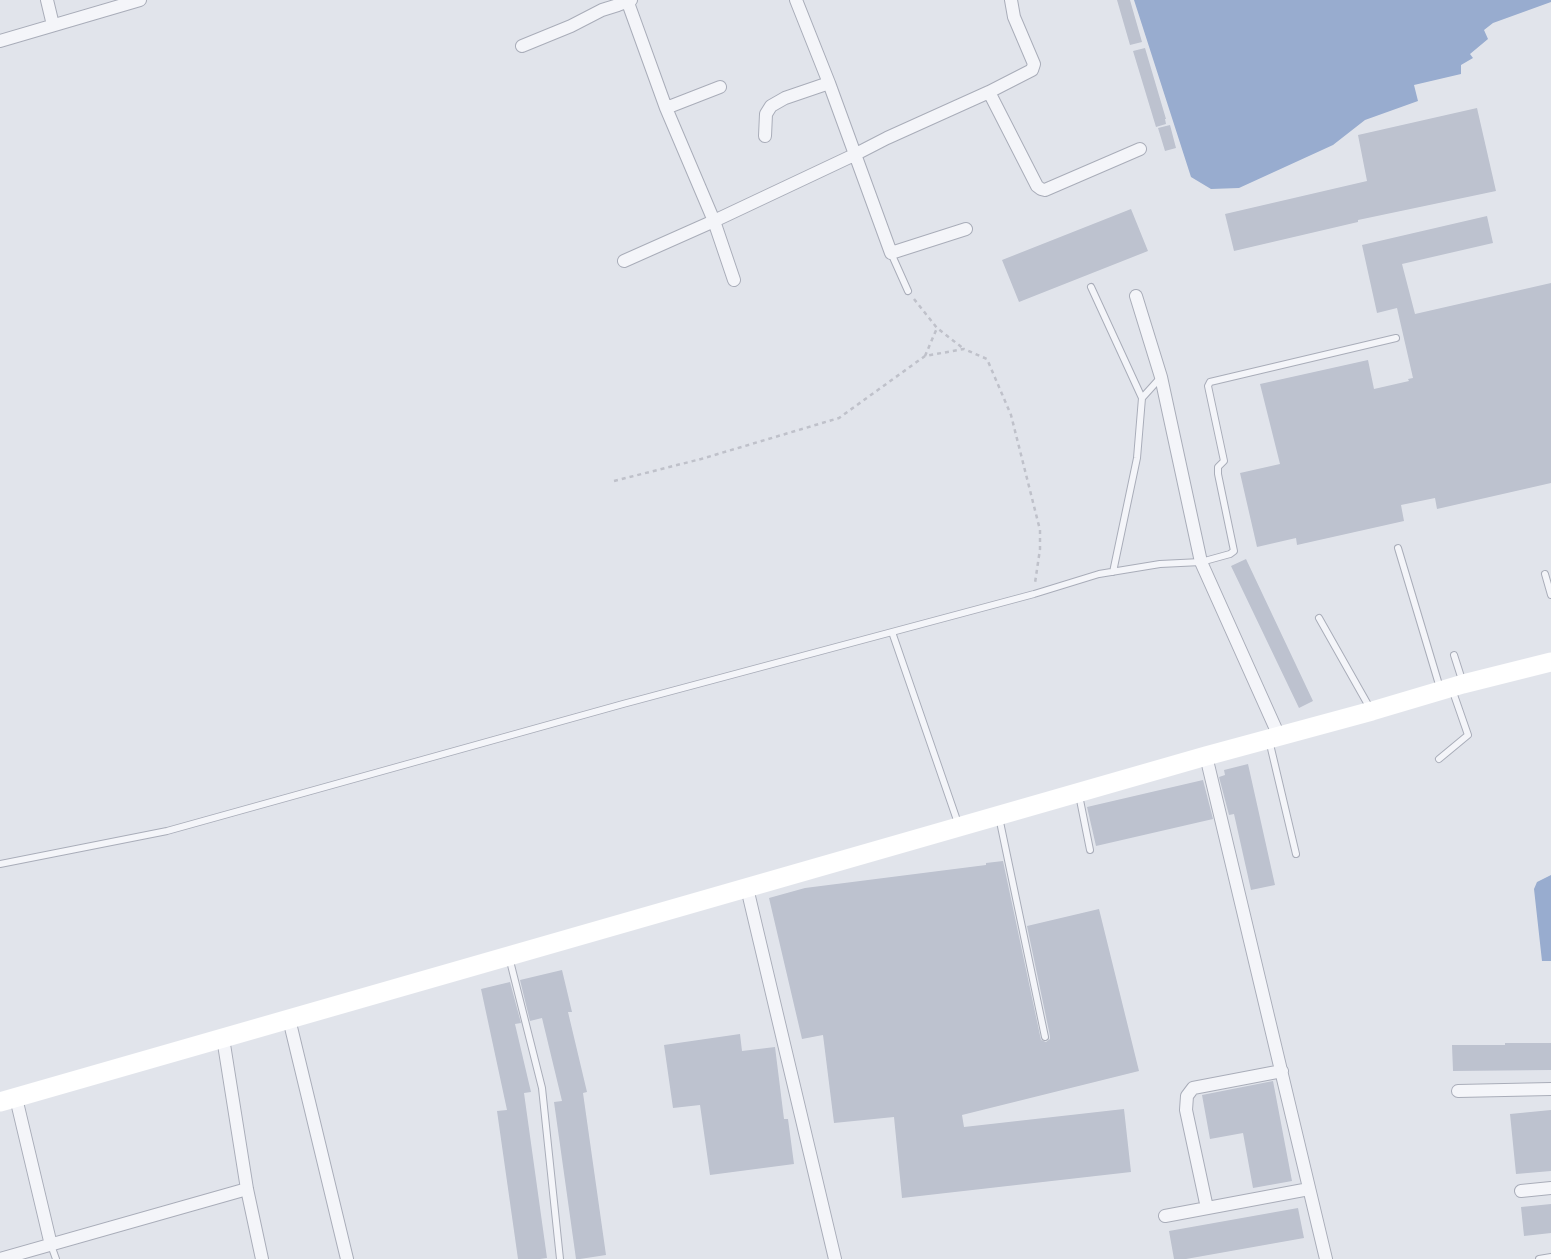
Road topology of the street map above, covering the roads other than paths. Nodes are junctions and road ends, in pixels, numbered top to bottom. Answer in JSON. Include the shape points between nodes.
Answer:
{"nodes":[{"id":1,"x":46,"y":0,"type":"edge"},
{"id":2,"x":140,"y":0,"type":"edge"},
{"id":3,"x":629,"y":0,"type":"edge"},
{"id":4,"x":796,"y":0,"type":"edge"},
{"id":5,"x":1010,"y":0,"type":"edge"},
{"id":6,"x":52,"y":24,"type":"junction"},
{"id":7,"x":0,"y":41,"type":"edge"},
{"id":8,"x":522,"y":46,"type":"dead end"},
{"id":9,"x":829,"y":83,"type":"junction"},
{"id":10,"x":720,"y":87,"type":"dead end"},
{"id":11,"x":989,"y":92,"type":"junction"},
{"id":12,"x":666,"y":108,"type":"junction"},
{"id":13,"x":765,"y":136,"type":"dead end"},
{"id":14,"x":1140,"y":149,"type":"dead end"},
{"id":15,"x":854,"y":155,"type":"junction"},
{"id":16,"x":714,"y":221,"type":"junction"},
{"id":17,"x":966,"y":229,"type":"dead end"},
{"id":18,"x":891,"y":253,"type":"junction"},
{"id":19,"x":624,"y":261,"type":"dead end"},
{"id":20,"x":734,"y":280,"type":"dead end"},
{"id":21,"x":1091,"y":287,"type":"dead end"},
{"id":22,"x":908,"y":292,"type":"dead end"},
{"id":23,"x":1136,"y":296,"type":"dead end"},
{"id":24,"x":1396,"y":338,"type":"dead end"},
{"id":25,"x":1161,"y":377,"type":"junction"},
{"id":26,"x":1142,"y":398,"type":"junction"},
{"id":27,"x":1398,"y":548,"type":"dead end"},
{"id":28,"x":1201,"y":562,"type":"junction"},
{"id":29,"x":1113,"y":572,"type":"junction"},
{"id":30,"x":1544,"y":574,"type":"dead end"},
{"id":31,"x":1551,"y":595,"type":"edge"},
{"id":32,"x":1320,"y":618,"type":"dead end"},
{"id":33,"x":892,"y":632,"type":"junction"},
{"id":34,"x":1454,"y":655,"type":"dead end"},
{"id":35,"x":1551,"y":662,"type":"edge"},
{"id":36,"x":1452,"y":688,"type":"junction"},
{"id":37,"x":1372,"y":711,"type":"junction"},
{"id":38,"x":1274,"y":738,"type":"junction"},
{"id":39,"x":1206,"y":756,"type":"junction"},
{"id":40,"x":1439,"y":758,"type":"dead end"},
{"id":41,"x":1078,"y":793,"type":"junction"},
{"id":42,"x":999,"y":815,"type":"junction"},
{"id":43,"x":959,"y":827,"type":"junction"},
{"id":44,"x":1090,"y":850,"type":"dead end"},
{"id":45,"x":1296,"y":854,"type":"dead end"},
{"id":46,"x":0,"y":864,"type":"edge"},
{"id":47,"x":747,"y":888,"type":"junction"},
{"id":48,"x":509,"y":956,"type":"junction"},
{"id":49,"x":289,"y":1019,"type":"junction"},
{"id":50,"x":1045,"y":1037,"type":"dead end"},
{"id":51,"x":223,"y":1038,"type":"junction"},
{"id":52,"x":1282,"y":1071,"type":"junction"},
{"id":53,"x":1551,"y":1089,"type":"edge"},
{"id":54,"x":1458,"y":1091,"type":"dead end"},
{"id":55,"x":8,"y":1100,"type":"edge"},
{"id":56,"x":1551,"y":1188,"type":"edge"},
{"id":57,"x":247,"y":1189,"type":"junction"},
{"id":58,"x":1310,"y":1189,"type":"junction"},
{"id":59,"x":1521,"y":1191,"type":"dead end"},
{"id":60,"x":1207,"y":1208,"type":"junction"},
{"id":61,"x":1165,"y":1216,"type":"dead end"},
{"id":62,"x":51,"y":1245,"type":"junction"},
{"id":63,"x":1551,"y":1257,"type":"edge"},
{"id":64,"x":0,"y":1259,"type":"edge"},
{"id":65,"x":56,"y":1259,"type":"edge"},
{"id":66,"x":262,"y":1259,"type":"edge"},
{"id":67,"x":347,"y":1259,"type":"edge"},
{"id":68,"x":560,"y":1259,"type":"edge"},
{"id":69,"x":836,"y":1259,"type":"edge"},
{"id":70,"x":1326,"y":1259,"type":"edge"},
{"id":71,"x":1540,"y":1259,"type":"edge"}],
"edges":[{"from":1,"to":6,"type":"street"},
{"from":2,"to":6,"type":"street"},
{"from":3,"to":8,"type":"street"},
{"from":3,"to":12,"type":"street"},
{"from":4,"to":9,"type":"street"},
{"from":5,"to":11,"type":"street","via":[[1034,64],[1032,70]]},
{"from":6,"to":7,"type":"street"},
{"from":9,"to":13,"type":"street","via":[[771,106],[766,114]]},
{"from":9,"to":15,"type":"street"},
{"from":10,"to":12,"type":"street"},
{"from":11,"to":14,"type":"street","via":[[1041,190]]},
{"from":11,"to":15,"type":"street"},
{"from":12,"to":16,"type":"street"},
{"from":15,"to":16,"type":"street"},
{"from":15,"to":18,"type":"street"},
{"from":16,"to":19,"type":"street"},
{"from":16,"to":20,"type":"street"},
{"from":17,"to":18,"type":"street"},
{"from":18,"to":22,"type":"lane"},
{"from":21,"to":26,"type":"lane"},
{"from":23,"to":25,"type":"street"},
{"from":24,"to":28,"type":"lane","via":[[1210,382],[1208,386],[1224,461],[1218,467],[1218,474],[1234,551],[1224,557]]},
{"from":25,"to":26,"type":"lane"},
{"from":25,"to":28,"type":"street"},
{"from":26,"to":29,"type":"lane","via":[[1137,458]]},
{"from":27,"to":36,"type":"lane"},
{"from":28,"to":29,"type":"lane","via":[[1160,564]]},
{"from":28,"to":38,"type":"street"},
{"from":29,"to":33,"type":"lane"},
{"from":30,"to":31,"type":"lane"},
{"from":32,"to":37,"type":"lane"},
{"from":33,"to":43,"type":"lane"},
{"from":33,"to":46,"type":"lane","via":[[167,831]]},
{"from":34,"to":36,"type":"lane"},
{"from":35,"to":36,"type":"street"},
{"from":36,"to":37,"type":"street"},
{"from":36,"to":40,"type":"lane","via":[[1468,735]]},
{"from":37,"to":38,"type":"street"},
{"from":38,"to":39,"type":"street"},
{"from":38,"to":45,"type":"lane"},
{"from":39,"to":41,"type":"street"},
{"from":39,"to":52,"type":"street"},
{"from":41,"to":42,"type":"street"},
{"from":41,"to":44,"type":"lane"},
{"from":42,"to":43,"type":"street"},
{"from":42,"to":50,"type":"lane"},
{"from":43,"to":47,"type":"street"},
{"from":47,"to":48,"type":"street"},
{"from":47,"to":69,"type":"street"},
{"from":48,"to":49,"type":"street"},
{"from":48,"to":68,"type":"lane","via":[[542,1088]]},
{"from":49,"to":51,"type":"street"},
{"from":49,"to":67,"type":"street"},
{"from":51,"to":55,"type":"street"},
{"from":51,"to":57,"type":"street"},
{"from":52,"to":58,"type":"street"},
{"from":52,"to":60,"type":"street","via":[[1193,1088],[1187,1096],[1186,1110]]},
{"from":53,"to":54,"type":"street"},
{"from":55,"to":62,"type":"street"},
{"from":56,"to":59,"type":"street"},
{"from":57,"to":62,"type":"street"},
{"from":57,"to":66,"type":"street"},
{"from":58,"to":60,"type":"street"},
{"from":58,"to":70,"type":"street"},
{"from":60,"to":61,"type":"street"},
{"from":62,"to":64,"type":"street"},
{"from":62,"to":65,"type":"lane"},
{"from":63,"to":71,"type":"lane"}]}
